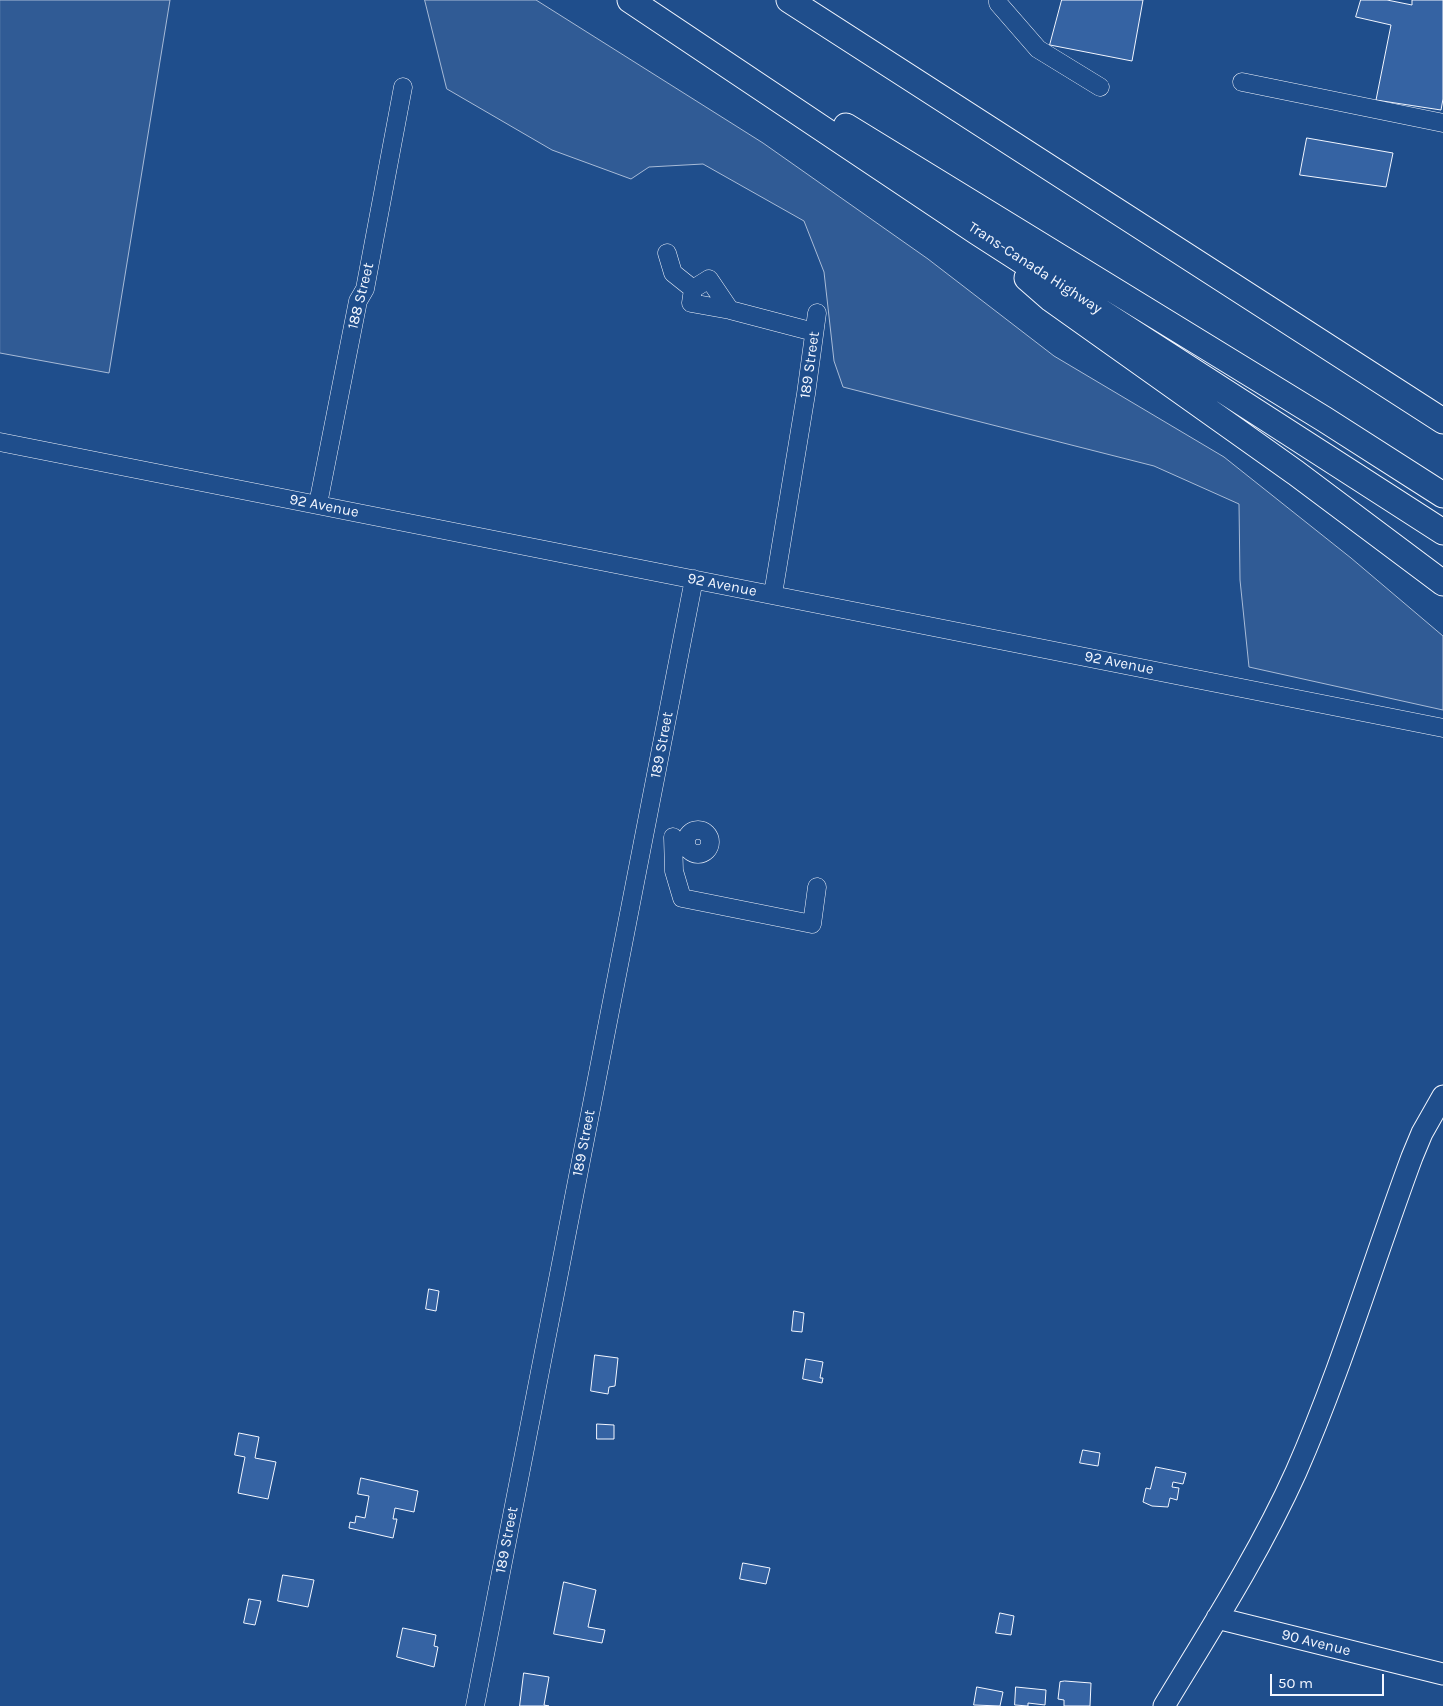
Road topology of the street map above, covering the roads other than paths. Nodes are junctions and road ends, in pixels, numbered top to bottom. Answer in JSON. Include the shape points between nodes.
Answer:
{"nodes":[{"id":1,"x":630,"y":0,"type":"edge"},
{"id":2,"x":636,"y":0,"type":"edge"},
{"id":3,"x":789,"y":0,"type":"edge"},
{"id":4,"x":996,"y":1,"type":"edge"},
{"id":5,"x":1242,"y":82,"type":"dead end"},
{"id":6,"x":403,"y":87,"type":"dead end"},
{"id":7,"x":1100,"y":87,"type":"dead end"},
{"id":8,"x":1443,"y":123,"type":"edge"},
{"id":9,"x":977,"y":232,"type":"junction"},
{"id":10,"x":667,"y":252,"type":"dead end"},
{"id":11,"x":817,"y":313,"type":"dead end"},
{"id":12,"x":1283,"y":320,"type":"junction"},
{"id":13,"x":814,"y":332,"type":"junction"},
{"id":14,"x":1354,"y":365,"type":"junction"},
{"id":15,"x":1443,"y":401,"type":"edge"},
{"id":16,"x":1443,"y":421,"type":"edge"},
{"id":17,"x":1443,"y":436,"type":"edge"},
{"id":18,"x":0,"y":442,"type":"edge"},
{"id":19,"x":1443,"y":495,"type":"edge"},
{"id":20,"x":318,"y":504,"type":"junction"},
{"id":21,"x":1443,"y":532,"type":"edge"},
{"id":22,"x":694,"y":579,"type":"junction"},
{"id":23,"x":1443,"y":583,"type":"edge"},
{"id":24,"x":773,"y":594,"type":"junction"},
{"id":25,"x":1443,"y":728,"type":"edge"},
{"id":26,"x":644,"y":832,"type":"junction"},
{"id":27,"x":817,"y":887,"type":"dead end"},
{"id":28,"x":1438,"y":1104,"type":"edge"},
{"id":29,"x":1217,"y":1618,"type":"junction"},
{"id":30,"x":1443,"y":1674,"type":"edge"},
{"id":31,"x":475,"y":1706,"type":"edge"},
{"id":32,"x":1164,"y":1706,"type":"edge"}],
"edges":[{"from":1,"to":9,"type":"highway","name":"Trans-Canada Highway"},
{"from":2,"to":19,"type":"highway","name":"Trans-Canada Highway","via":[[926,174]]},
{"from":3,"to":12,"type":"highway"},
{"from":4,"to":7,"type":"street","via":[[1038,49]]},
{"from":5,"to":8,"type":"street"},
{"from":6,"to":20,"type":"street","name":"188 Street","via":[[365,289],[358,301]]},
{"from":9,"to":21,"type":"highway","name":"Trans-Canada Highway"},
{"from":9,"to":23,"type":"highway","via":[[1051,299],[1296,473]]},
{"from":10,"to":13,"type":"street","via":[[673,272],[693,289],[709,279],[730,310]]},
{"from":11,"to":13,"type":"street","name":"189 Street"},
{"from":12,"to":14,"type":"highway"},
{"from":12,"to":15,"type":"highway"},
{"from":13,"to":24,"type":"street","name":"189 Street"},
{"from":14,"to":16,"type":"highway"},
{"from":14,"to":17,"type":"highway"},
{"from":18,"to":20,"type":"street","name":"92 Avenue"},
{"from":20,"to":22,"type":"street","name":"92 Avenue"},
{"from":22,"to":24,"type":"street","name":"92 Avenue"},
{"from":22,"to":26,"type":"street","name":"189 Street"},
{"from":24,"to":25,"type":"street","name":"92 Avenue"},
{"from":26,"to":27,"type":"street","via":[[679,838],[674,871],[682,898],[812,924]]},
{"from":26,"to":31,"type":"street","name":"189 Street"},
{"from":28,"to":29,"type":"main road","via":[[1412,1157],[1333,1384],[1295,1474],[1248,1567]]},
{"from":29,"to":30,"type":"main road","name":"90 Avenue"},
{"from":29,"to":32,"type":"main road"}]}
